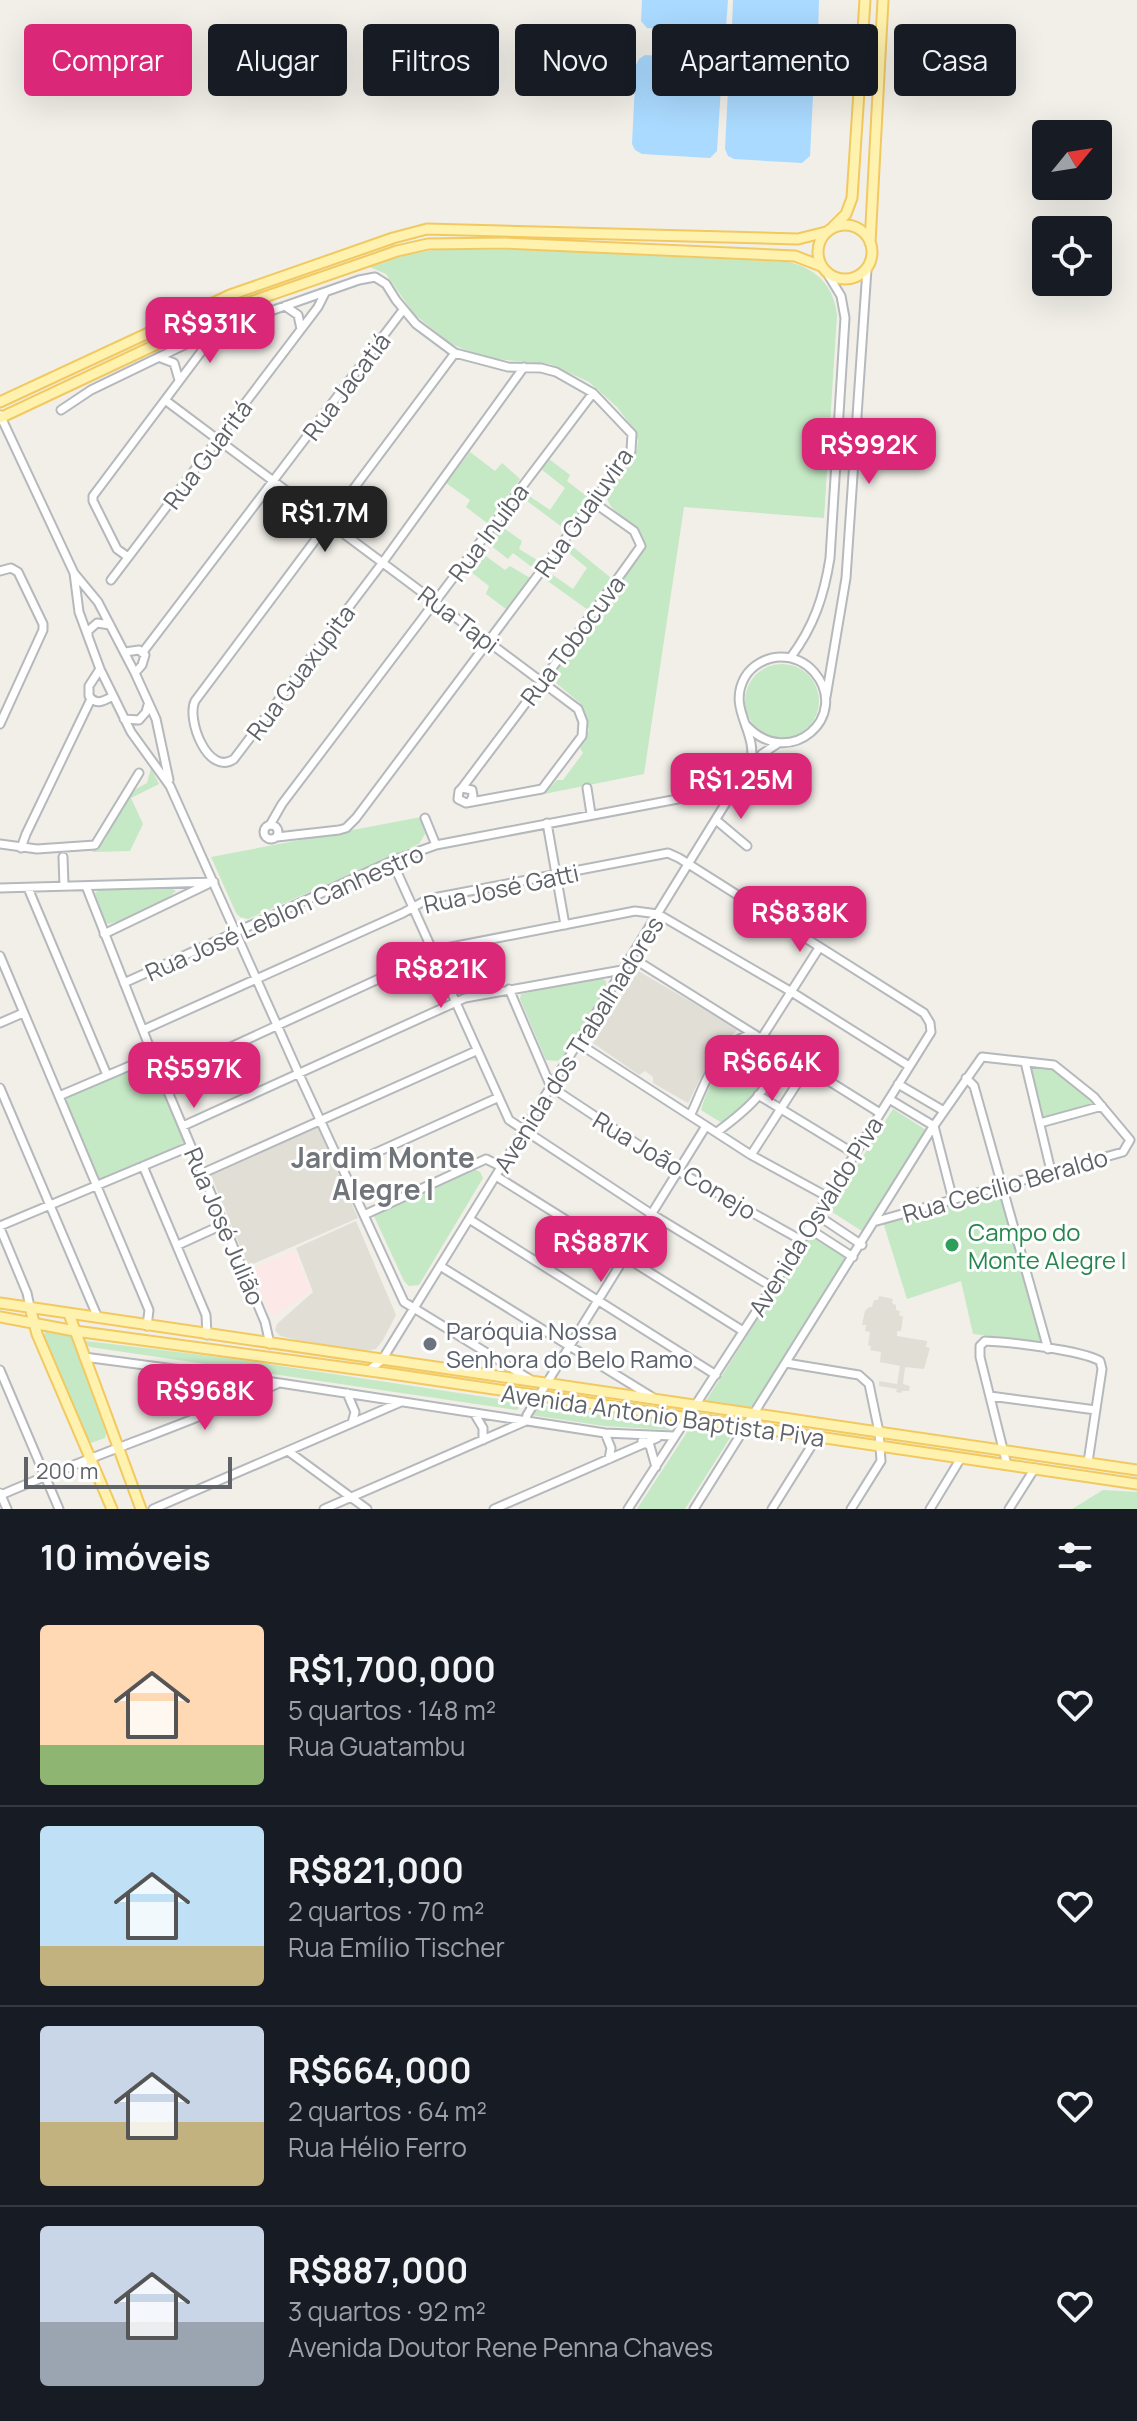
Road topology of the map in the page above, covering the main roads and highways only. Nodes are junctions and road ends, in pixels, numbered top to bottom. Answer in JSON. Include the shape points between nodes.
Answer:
{"nodes":[{"id":1,"x":865,"y":0,"type":"edge"},
{"id":2,"x":883,"y":0,"type":"edge"},
{"id":3,"x":830,"y":230,"type":"junction"},
{"id":4,"x":870,"y":243,"type":"junction"},
{"id":5,"x":824,"y":269,"type":"junction"},
{"id":6,"x":0,"y":402,"type":"edge"},
{"id":7,"x":0,"y":417,"type":"edge"},
{"id":8,"x":0,"y":1303,"type":"edge"},
{"id":9,"x":30,"y":1307,"type":"junction"},
{"id":10,"x":69,"y":1314,"type":"junction"},
{"id":11,"x":0,"y":1317,"type":"edge"},
{"id":12,"x":33,"y":1322,"type":"junction"},
{"id":13,"x":75,"y":1331,"type":"junction"},
{"id":14,"x":318,"y":1351,"type":"junction"},
{"id":15,"x":316,"y":1364,"type":"junction"},
{"id":16,"x":1137,"y":1470,"type":"edge"},
{"id":17,"x":1137,"y":1484,"type":"edge"},
{"id":18,"x":112,"y":1509,"type":"edge"},
{"id":19,"x":141,"y":1509,"type":"edge"}],
"edges":[{"from":1,"to":3,"type":"main road","via":[[852,198],[846,214]]},
{"from":2,"to":4,"type":"main road"},
{"from":3,"to":4,"type":"main road","via":[[842,225],[859,229]]},
{"from":3,"to":5,"type":"main road","via":[[818,248]]},
{"from":3,"to":6,"type":"main road","via":[[798,239],[427,229],[230,295]]},
{"from":4,"to":5,"type":"main road","via":[[867,269],[860,275],[843,280]]},
{"from":5,"to":7,"type":"main road","via":[[795,256],[428,244],[236,307]]},
{"from":8,"to":9,"type":"main road","name":"Avenida Antonio Baptista Piva"},
{"from":9,"to":10,"type":"main road","name":"Avenida Antonio Baptista Piva"},
{"from":9,"to":12,"type":"main road"},
{"from":10,"to":13,"type":"main road"},
{"from":10,"to":14,"type":"main road","name":"Avenida Antonio Baptista Piva"},
{"from":11,"to":12,"type":"main road","name":"Avenida Antonio Baptista Piva"},
{"from":12,"to":13,"type":"main road","name":"Avenida Antonio Baptista Piva"},
{"from":12,"to":18,"type":"main road"},
{"from":13,"to":15,"type":"main road","name":"Avenida Antonio Baptista Piva"},
{"from":13,"to":19,"type":"main road"},
{"from":14,"to":15,"type":"main road"},
{"from":14,"to":16,"type":"main road","name":"Avenida Antonio Baptista Piva"},
{"from":15,"to":17,"type":"main road","name":"Avenida Antonio Baptista Piva"}]}
